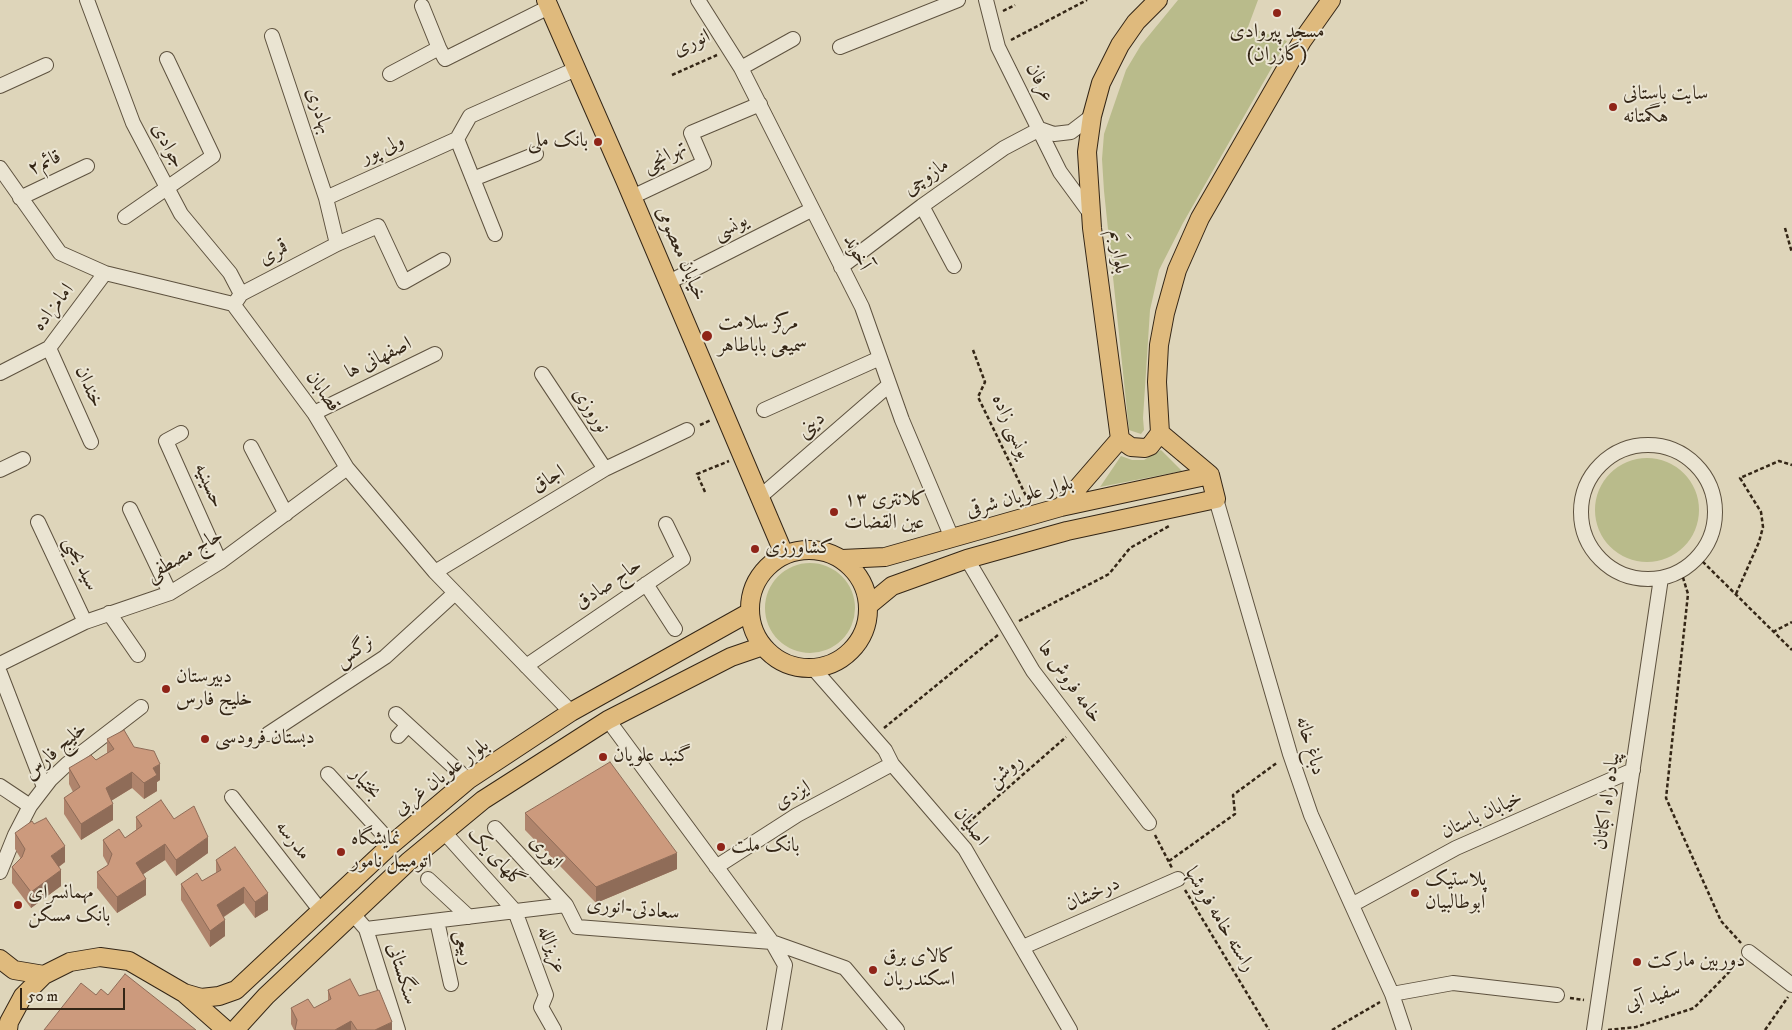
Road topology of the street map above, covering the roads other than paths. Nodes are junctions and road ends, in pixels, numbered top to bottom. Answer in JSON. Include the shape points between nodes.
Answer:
{"nodes":[{"id":1,"x":87,"y":0,"type":"edge"},
{"id":2,"x":698,"y":0,"type":"edge"},
{"id":3,"x":958,"y":0,"type":"edge"},
{"id":4,"x":986,"y":0,"type":"edge"},
{"id":5,"x":1158,"y":0,"type":"edge"},
{"id":6,"x":1330,"y":0,"type":"edge"},
{"id":7,"x":547,"y":3,"type":"edge"},
{"id":8,"x":422,"y":6,"type":"dead end"},
{"id":9,"x":272,"y":36,"type":"dead end"},
{"id":10,"x":793,"y":39,"type":"dead end"},
{"id":11,"x":840,"y":47,"type":"dead end"},
{"id":12,"x":439,"y":48,"type":"junction"},
{"id":13,"x":167,"y":59,"type":"dead end"},
{"id":14,"x":46,"y":65,"type":"dead end"},
{"id":15,"x":741,"y":68,"type":"junction"},
{"id":16,"x":576,"y":69,"type":"junction"},
{"id":17,"x":390,"y":74,"type":"dead end"},
{"id":18,"x":0,"y":86,"type":"edge"},
{"id":19,"x":760,"y":104,"type":"junction"},
{"id":20,"x":1092,"y":116,"type":"junction"},
{"id":21,"x":1040,"y":129,"type":"junction"},
{"id":22,"x":457,"y":139,"type":"junction"},
{"id":23,"x":536,"y":154,"type":"dead end"},
{"id":24,"x":87,"y":166,"type":"dead end"},
{"id":25,"x":0,"y":168,"type":"edge"},
{"id":26,"x":474,"y":179,"type":"junction"},
{"id":27,"x":4,"y":183,"type":"edge"},
{"id":28,"x":167,"y":188,"type":"junction"},
{"id":29,"x":632,"y":197,"type":"junction"},
{"id":30,"x":20,"y":198,"type":"junction"},
{"id":31,"x":326,"y":198,"type":"junction"},
{"id":32,"x":922,"y":206,"type":"junction"},
{"id":33,"x":811,"y":210,"type":"junction"},
{"id":34,"x":1090,"y":213,"type":"junction"},
{"id":35,"x":125,"y":217,"type":"dead end"},
{"id":36,"x":496,"y":234,"type":"dead end"},
{"id":37,"x":337,"y":244,"type":"junction"},
{"id":38,"x":443,"y":260,"type":"dead end"},
{"id":39,"x":954,"y":266,"type":"dead end"},
{"id":40,"x":841,"y":267,"type":"junction"},
{"id":41,"x":105,"y":273,"type":"junction"},
{"id":42,"x":669,"y":282,"type":"junction"},
{"id":43,"x":237,"y":299,"type":"junction"},
{"id":44,"x":49,"y":348,"type":"junction"},
{"id":45,"x":435,"y":354,"type":"dead end"},
{"id":46,"x":880,"y":358,"type":"junction"},
{"id":47,"x":0,"y":373,"type":"edge"},
{"id":48,"x":542,"y":374,"type":"dead end"},
{"id":49,"x":889,"y":385,"type":"junction"},
{"id":50,"x":764,"y":410,"type":"dead end"},
{"id":51,"x":314,"y":413,"type":"junction"},
{"id":52,"x":688,"y":430,"type":"road end"},
{"id":53,"x":181,"y":433,"type":"dead end"},
{"id":54,"x":1160,"y":433,"type":"junction"},
{"id":55,"x":1120,"y":439,"type":"junction"},
{"id":56,"x":91,"y":442,"type":"dead end"},
{"id":57,"x":251,"y":447,"type":"dead end"},
{"id":58,"x":23,"y":459,"type":"dead end"},
{"id":59,"x":348,"y":468,"type":"junction"},
{"id":60,"x":605,"y":469,"type":"junction"},
{"id":61,"x":0,"y":470,"type":"edge"},
{"id":62,"x":1210,"y":475,"type":"junction"},
{"id":63,"x":761,"y":496,"type":"junction"},
{"id":64,"x":1216,"y":499,"type":"junction"},
{"id":65,"x":1060,"y":507,"type":"junction"},
{"id":66,"x":130,"y":509,"type":"dead end"},
{"id":67,"x":286,"y":514,"type":"junction"},
{"id":68,"x":38,"y":522,"type":"dead end"},
{"id":69,"x":666,"y":524,"type":"dead end"},
{"id":70,"x":952,"y":538,"type":"junction"},
{"id":71,"x":784,"y":554,"type":"junction"},
{"id":72,"x":842,"y":559,"type":"junction"},
{"id":73,"x":967,"y":559,"type":"junction"},
{"id":74,"x":220,"y":562,"type":"junction"},
{"id":75,"x":436,"y":572,"type":"junction"},
{"id":76,"x":1661,"y":578,"type":"junction"},
{"id":77,"x":646,"y":584,"type":"junction"},
{"id":78,"x":170,"y":592,"type":"junction"},
{"id":79,"x":455,"y":592,"type":"junction"},
{"id":80,"x":869,"y":605,"type":"junction"},
{"id":81,"x":750,"y":612,"type":"junction"},
{"id":82,"x":109,"y":613,"type":"junction"},
{"id":83,"x":85,"y":622,"type":"junction"},
{"id":84,"x":675,"y":629,"type":"dead end"},
{"id":85,"x":763,"y":646,"type":"junction"},
{"id":86,"x":138,"y":654,"type":"dead end"},
{"id":87,"x":0,"y":664,"type":"edge"},
{"id":88,"x":526,"y":666,"type":"junction"},
{"id":89,"x":812,"y":668,"type":"junction"},
{"id":90,"x":0,"y":673,"type":"edge"},
{"id":91,"x":140,"y":707,"type":"dead end"},
{"id":92,"x":571,"y":712,"type":"junction"},
{"id":93,"x":396,"y":714,"type":"dead end"},
{"id":94,"x":608,"y":720,"type":"junction"},
{"id":95,"x":408,"y":725,"type":"junction"},
{"id":96,"x":268,"y":734,"type":"dead end"},
{"id":97,"x":398,"y":736,"type":"dead end"},
{"id":98,"x":892,"y":764,"type":"junction"},
{"id":99,"x":1633,"y":770,"type":"junction"},
{"id":100,"x":328,"y":774,"type":"dead end"},
{"id":101,"x":472,"y":778,"type":"junction"},
{"id":102,"x":0,"y":786,"type":"edge"},
{"id":103,"x":44,"y":787,"type":"junction"},
{"id":104,"x":491,"y":795,"type":"junction"},
{"id":105,"x":232,"y":797,"type":"dead end"},
{"id":106,"x":30,"y":806,"type":"junction"},
{"id":107,"x":1149,"y":823,"type":"road end"},
{"id":108,"x":495,"y":828,"type":"dead end"},
{"id":109,"x":444,"y":832,"type":"junction"},
{"id":110,"x":392,"y":844,"type":"junction"},
{"id":111,"x":716,"y":868,"type":"junction"},
{"id":112,"x":0,"y":872,"type":"edge"},
{"id":113,"x":428,"y":879,"type":"dead end"},
{"id":114,"x":1178,"y":879,"type":"road end"},
{"id":115,"x":1351,"y":903,"type":"junction"},
{"id":116,"x":566,"y":905,"type":"junction"},
{"id":117,"x":320,"y":910,"type":"junction"},
{"id":118,"x":515,"y":911,"type":"junction"},
{"id":119,"x":353,"y":914,"type":"junction"},
{"id":120,"x":469,"y":917,"type":"junction"},
{"id":121,"x":437,"y":921,"type":"junction"},
{"id":122,"x":366,"y":929,"type":"junction"},
{"id":123,"x":772,"y":942,"type":"junction"},
{"id":124,"x":1023,"y":947,"type":"junction"},
{"id":125,"x":1749,"y":952,"type":"road end"},
{"id":126,"x":0,"y":959,"type":"edge"},
{"id":127,"x":44,"y":975,"type":"junction"},
{"id":128,"x":451,"y":984,"type":"dead end"},
{"id":129,"x":1792,"y":985,"type":"edge"},
{"id":130,"x":184,"y":993,"type":"junction"},
{"id":131,"x":1392,"y":994,"type":"junction"},
{"id":132,"x":1557,"y":996,"type":"road end"},
{"id":133,"x":0,"y":1005,"type":"edge"},
{"id":134,"x":8,"y":1026,"type":"edge"},
{"id":135,"x":226,"y":1030,"type":"edge"},
{"id":136,"x":235,"y":1030,"type":"edge"},
{"id":137,"x":398,"y":1030,"type":"edge"},
{"id":138,"x":554,"y":1030,"type":"edge"},
{"id":139,"x":774,"y":1030,"type":"edge"},
{"id":140,"x":897,"y":1030,"type":"edge"},
{"id":141,"x":1070,"y":1030,"type":"edge"},
{"id":142,"x":1404,"y":1030,"type":"edge"},
{"id":143,"x":1594,"y":1030,"type":"edge"}],
"edges":[{"from":1,"to":28,"type":"street","name":"جوادی","via":[[133,123]]},
{"from":2,"to":15,"type":"street","name":"آخوند"},
{"from":3,"to":11,"type":"street"},
{"from":4,"to":21,"type":"street","name":"عرفان","via":[[998,47]]},
{"from":5,"to":20,"type":"main road","name":"بلوار بَم","via":[[1136,22],[1120,45],[1102,83]]},
{"from":6,"to":54,"type":"main road","via":[[1302,41],[1200,218],[1177,270],[1159,345]]},
{"from":7,"to":12,"type":"street","via":[[445,59]]},
{"from":7,"to":16,"type":"main road","name":"خیابان معصومی"},
{"from":8,"to":12,"type":"street"},
{"from":9,"to":31,"type":"street","name":"بهادری"},
{"from":10,"to":15,"type":"street"},
{"from":12,"to":17,"type":"street"},
{"from":13,"to":28,"type":"street","via":[[213,156]]},
{"from":14,"to":18,"type":"street"},
{"from":15,"to":19,"type":"street","name":"آخوند"},
{"from":16,"to":22,"type":"street","via":[[470,116]]},
{"from":16,"to":29,"type":"main road","name":"خیابان معصومی"},
{"from":19,"to":29,"type":"street","name":"تهرانچی","via":[[691,133],[704,163]]},
{"from":19,"to":33,"type":"street","name":"آخوند"},
{"from":20,"to":21,"type":"street","name":"عرفان","via":[[1071,132],[1054,134]]},
{"from":20,"to":34,"type":"main road","name":"بلوار بَم","via":[[1087,152]]},
{"from":21,"to":32,"type":"street","name":"مازوچی","via":[[1004,148]]},
{"from":21,"to":34,"type":"street","via":[[1060,172]]},
{"from":22,"to":26,"type":"street"},
{"from":22,"to":31,"type":"street","name":"ولی پور"},
{"from":23,"to":26,"type":"street"},
{"from":24,"to":30,"type":"street","name":"قائم۲"},
{"from":25,"to":27,"type":"street"},
{"from":26,"to":36,"type":"street"},
{"from":27,"to":30,"type":"street"},
{"from":28,"to":35,"type":"street"},
{"from":28,"to":43,"type":"street","name":"جوادی","via":[[181,214],[230,273]]},
{"from":29,"to":42,"type":"main road","name":"خیابان معصومی"},
{"from":30,"to":41,"type":"street","via":[[60,253]]},
{"from":31,"to":37,"type":"street","name":"بهادری"},
{"from":32,"to":39,"type":"street"},
{"from":32,"to":40,"type":"street","name":"مازوچی"},
{"from":33,"to":40,"type":"street","name":"آخوند"},
{"from":33,"to":42,"type":"street","name":"یونسی"},
{"from":34,"to":55,"type":"main road","name":"بلوار بَم"},
{"from":37,"to":38,"type":"street","name":"قمری","via":[[378,226],[404,282]]},
{"from":37,"to":43,"type":"street","name":"قمری"},
{"from":40,"to":46,"type":"street","name":"آخوند","via":[[862,307]]},
{"from":41,"to":43,"type":"street"},
{"from":41,"to":44,"type":"street","name":"امامزاده"},
{"from":42,"to":63,"type":"main road","name":"خیابان معصومی"},
{"from":43,"to":51,"type":"street","name":"قصابان"},
{"from":44,"to":47,"type":"street","name":"امامزاده"},
{"from":44,"to":56,"type":"street","name":"خندان"},
{"from":45,"to":51,"type":"street","name":"اصفهانی ها"},
{"from":46,"to":49,"type":"street","name":"آخوند"},
{"from":46,"to":50,"type":"street"},
{"from":48,"to":60,"type":"street","name":"نوروزی"},
{"from":49,"to":63,"type":"street","name":"دینی"},
{"from":49,"to":70,"type":"street","name":"آخوند"},
{"from":51,"to":59,"type":"street","name":"قصابان"},
{"from":52,"to":60,"type":"street","name":"اجاق"},
{"from":53,"to":74,"type":"street","name":"حسینیه","via":[[166,441]]},
{"from":54,"to":55,"type":"main road","via":[[1145,448],[1131,447]]},
{"from":54,"to":62,"type":"main road"},
{"from":55,"to":65,"type":"main road"},
{"from":57,"to":67,"type":"street"},
{"from":58,"to":61,"type":"street"},
{"from":59,"to":67,"type":"street","name":"حاج مصطفی"},
{"from":59,"to":75,"type":"street","name":"قصابان"},
{"from":60,"to":75,"type":"street","name":"اجاق"},
{"from":62,"to":64,"type":"main road"},
{"from":62,"to":65,"type":"main road","name":"بلوار علویان شرقی"},
{"from":63,"to":71,"type":"main road","name":"خیابان معصومی"},
{"from":64,"to":73,"type":"main road","via":[[1066,530]]},
{"from":64,"to":115,"type":"street","name":"دباغ خانه","via":[[1290,754],[1311,815]]},
{"from":65,"to":70,"type":"main road","name":"بلوار علویان شرقی"},
{"from":66,"to":78,"type":"street"},
{"from":67,"to":74,"type":"street","name":"حاج مصطفی"},
{"from":68,"to":83,"type":"street","name":"سید یحیی"},
{"from":69,"to":77,"type":"street","name":"حاج صادق","via":[[683,559]]},
{"from":70,"to":72,"type":"main road","name":"بلوار علویان شرقی","via":[[885,557]]},
{"from":71,"to":72,"type":"main road","via":[[806,549],[824,551]]},
{"from":71,"to":81,"type":"main road","via":[[759,576],[752,593]]},
{"from":72,"to":80,"type":"main road","via":[[856,571],[865,587]]},
{"from":73,"to":80,"type":"main road","via":[[892,586]]},
{"from":73,"to":107,"type":"street","name":"خامه فروش ها","via":[[1033,671]]},
{"from":74,"to":78,"type":"street","name":"حاج مصطفی"},
{"from":75,"to":79,"type":"street","name":"قصابان"},
{"from":76,"to":76,"type":"street","via":[[1639,579],[1617,572],[1599,559],[1586,540],[1580,519],[1582,496],[1590,476],[1605,459],[1625,448],[1647,444],[1669,447],[1689,458],[1704,474],[1714,494],[1716,517],[1710,538],[1698,557],[1681,571]]},
{"from":76,"to":99,"type":"street","name":"پیاده راه اکباتان"},
{"from":77,"to":84,"type":"street"},
{"from":77,"to":88,"type":"street","name":"حاج صادق"},
{"from":78,"to":82,"type":"street","name":"حاج مصطفی"},
{"from":79,"to":88,"type":"street","name":"قصابان"},
{"from":79,"to":96,"type":"street","name":"نرگس","via":[[385,657]]},
{"from":80,"to":89,"type":"main road","via":[[867,624],[860,641],[839,660]]},
{"from":81,"to":85,"type":"main road","via":[[754,630]]},
{"from":81,"to":92,"type":"main road","name":"بلوار علویان غربی"},
{"from":82,"to":83,"type":"street","name":"حاج مصطفی"},
{"from":82,"to":86,"type":"street"},
{"from":83,"to":87,"type":"street","name":"حاج مصطفی"},
{"from":85,"to":89,"type":"main road","via":[[794,666]]},
{"from":85,"to":94,"type":"main road","via":[[731,657]]},
{"from":88,"to":92,"type":"street","name":"قصابان"},
{"from":89,"to":98,"type":"street","name":"اصلیان","via":[[873,737]]},
{"from":90,"to":103,"type":"street"},
{"from":91,"to":103,"type":"street","name":"خلیج فارس","via":[[67,764]]},
{"from":92,"to":101,"type":"main road","name":"بلوار علویان غربی"},
{"from":93,"to":95,"type":"street"},
{"from":94,"to":104,"type":"main road"},
{"from":94,"to":111,"type":"street"},
{"from":95,"to":97,"type":"street"},
{"from":95,"to":101,"type":"street"},
{"from":98,"to":111,"type":"street","name":"ایزدی","via":[[797,815]]},
{"from":98,"to":124,"type":"street","name":"اصلیان","via":[[965,849]]},
{"from":99,"to":115,"type":"street","name":"خیابان باستان","via":[[1456,848]]},
{"from":99,"to":143,"type":"street","name":"پیاده راه اکباتان"},
{"from":100,"to":110,"type":"street","name":"بختیار"},
{"from":101,"to":104,"type":"main road"},
{"from":101,"to":110,"type":"main road","name":"بلوار علویان غربی"},
{"from":102,"to":106,"type":"street","name":"خلیج فارس"},
{"from":103,"to":106,"type":"street","name":"خلیج فارس"},
{"from":104,"to":109,"type":"main road"},
{"from":105,"to":117,"type":"street","name":"مدرسه"},
{"from":106,"to":112,"type":"street","via":[[14,835]]},
{"from":108,"to":116,"type":"street","name":"انوری"},
{"from":109,"to":118,"type":"street","name":"گلهای یک"},
{"from":109,"to":119,"type":"main road"},
{"from":110,"to":117,"type":"main road","name":"بلوار علویان غربی"},
{"from":111,"to":123,"type":"street"},
{"from":113,"to":120,"type":"street"},
{"from":114,"to":124,"type":"street","name":"درخشان"},
{"from":115,"to":131,"type":"street","name":"دباغ خانه"},
{"from":116,"to":118,"type":"street","name":"سعادتی-انوری"},
{"from":116,"to":123,"type":"street","name":"سعادتی-انوری","via":[[577,927]]},
{"from":117,"to":130,"type":"main road","name":"بلوار علویان غربی","via":[[236,990],[201,998]]},
{"from":118,"to":120,"type":"street","name":"سعادتی-انوری"},
{"from":118,"to":138,"type":"street","name":"عزیزالله","via":[[546,995],[541,1007]]},
{"from":119,"to":122,"type":"street"},
{"from":119,"to":136,"type":"main road","via":[[266,996]]},
{"from":120,"to":121,"type":"street","name":"سعادتی-انوری"},
{"from":121,"to":122,"type":"street","name":"سعادتی-انوری"},
{"from":121,"to":128,"type":"street","name":"ربیعی"},
{"from":122,"to":137,"type":"street","name":"سنگستانی"},
{"from":123,"to":139,"type":"street","via":[[785,965]]},
{"from":123,"to":140,"type":"street","name":"سعادتی-انوری","via":[[845,968]]},
{"from":124,"to":141,"type":"street","name":"اصلیان"},
{"from":125,"to":129,"type":"street"},
{"from":126,"to":127,"type":"main road","via":[[14,970]]},
{"from":127,"to":130,"type":"main road","via":[[70,962],[100,957],[129,961]]},
{"from":127,"to":134,"type":"main road","via":[[23,996]]},
{"from":130,"to":135,"type":"main road"},
{"from":131,"to":132,"type":"street","via":[[1453,983]]},
{"from":131,"to":142,"type":"street","name":"دباغ خانه"},
{"from":133,"to":134,"type":"main road"}]}
